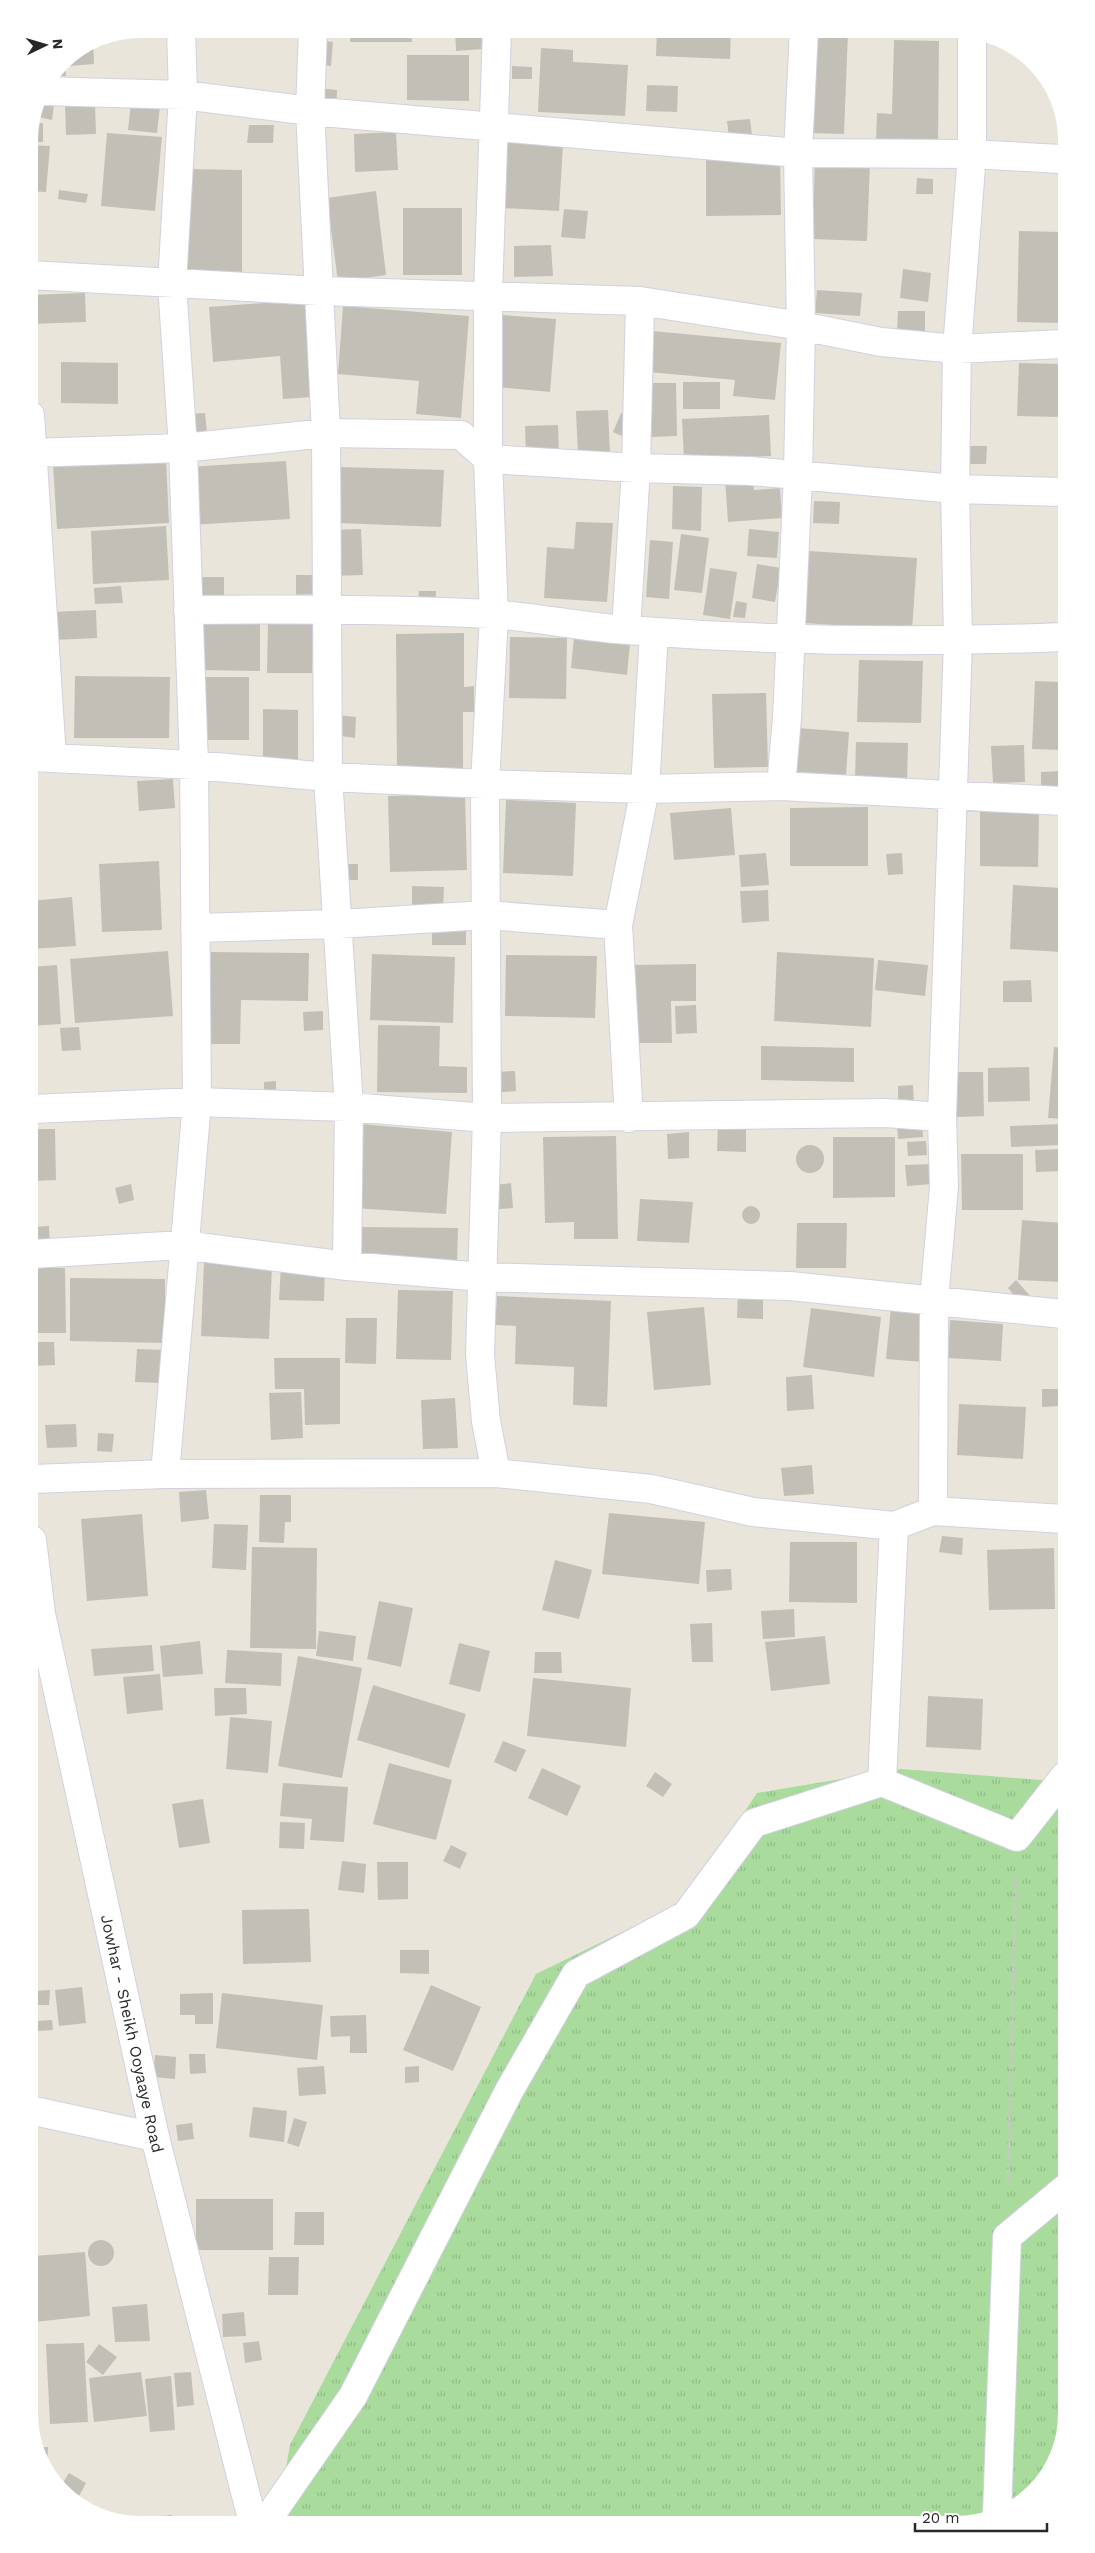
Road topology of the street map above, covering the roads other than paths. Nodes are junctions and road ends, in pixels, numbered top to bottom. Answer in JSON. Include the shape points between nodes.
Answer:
{"nodes":[{"id":1,"x":182,"y":38,"type":"edge"},
{"id":2,"x":313,"y":38,"type":"edge"},
{"id":3,"x":497,"y":38,"type":"edge"},
{"id":4,"x":804,"y":38,"type":"edge"},
{"id":5,"x":972,"y":39,"type":"edge"},
{"id":6,"x":50,"y":91,"type":"edge"},
{"id":7,"x":183,"y":95,"type":"junction"},
{"id":8,"x":310,"y":111,"type":"junction"},
{"id":9,"x":495,"y":127,"type":"junction"},
{"id":10,"x":798,"y":153,"type":"junction"},
{"id":11,"x":972,"y":154,"type":"junction"},
{"id":12,"x":1058,"y":159,"type":"edge"},
{"id":13,"x":38,"y":276,"type":"edge"},
{"id":14,"x":172,"y":284,"type":"junction"},
{"id":15,"x":320,"y":291,"type":"junction"},
{"id":16,"x":488,"y":295,"type":"junction"},
{"id":17,"x":640,"y":300,"type":"junction"},
{"id":18,"x":800,"y":326,"type":"junction"},
{"id":19,"x":1058,"y":344,"type":"edge"},
{"id":20,"x":957,"y":349,"type":"junction"},
{"id":21,"x":326,"y":433,"type":"junction"},
{"id":22,"x":183,"y":448,"type":"junction"},
{"id":23,"x":38,"y":453,"type":"edge"},
{"id":24,"x":488,"y":459,"type":"junction"},
{"id":25,"x":636,"y":468,"type":"junction"},
{"id":26,"x":798,"y":475,"type":"junction"},
{"id":27,"x":955,"y":489,"type":"junction"},
{"id":28,"x":1058,"y":492,"type":"edge"},
{"id":29,"x":326,"y":609,"type":"junction"},
{"id":30,"x":188,"y":610,"type":"junction"},
{"id":31,"x":494,"y":614,"type":"junction"},
{"id":32,"x":626,"y":630,"type":"junction"},
{"id":33,"x":654,"y":632,"type":"junction"},
{"id":34,"x":1058,"y":637,"type":"edge"},
{"id":35,"x":790,"y":638,"type":"junction"},
{"id":36,"x":958,"y":641,"type":"junction"},
{"id":37,"x":38,"y":666,"type":"edge"},
{"id":38,"x":41,"y":757,"type":"edge"},
{"id":39,"x":194,"y":765,"type":"junction"},
{"id":40,"x":328,"y":777,"type":"junction"},
{"id":41,"x":485,"y":784,"type":"junction"},
{"id":42,"x":781,"y":786,"type":"junction"},
{"id":43,"x":644,"y":788,"type":"junction"},
{"id":44,"x":952,"y":796,"type":"junction"},
{"id":45,"x":1058,"y":801,"type":"edge"},
{"id":46,"x":486,"y":915,"type":"junction"},
{"id":47,"x":338,"y":924,"type":"junction"},
{"id":48,"x":618,"y":926,"type":"junction"},
{"id":49,"x":195,"y":928,"type":"junction"},
{"id":50,"x":197,"y":1102,"type":"junction"},
{"id":51,"x":349,"y":1107,"type":"junction"},
{"id":52,"x":38,"y":1109,"type":"edge"},
{"id":53,"x":942,"y":1117,"type":"junction"},
{"id":54,"x":487,"y":1118,"type":"junction"},
{"id":55,"x":629,"y":1118,"type":"junction"},
{"id":56,"x":183,"y":1245,"type":"junction"},
{"id":57,"x":38,"y":1254,"type":"edge"},
{"id":58,"x":347,"y":1266,"type":"junction"},
{"id":59,"x":484,"y":1277,"type":"junction"},
{"id":60,"x":934,"y":1300,"type":"junction"},
{"id":61,"x":1058,"y":1313,"type":"edge"},
{"id":62,"x":496,"y":1473,"type":"junction"},
{"id":63,"x":165,"y":1474,"type":"junction"},
{"id":64,"x":38,"y":1480,"type":"edge"},
{"id":65,"x":933,"y":1511,"type":"junction"},
{"id":66,"x":1058,"y":1518,"type":"edge"},
{"id":67,"x":894,"y":1526,"type":"junction"},
{"id":68,"x":38,"y":1618,"type":"edge"},
{"id":69,"x":882,"y":1782,"type":"junction"},
{"id":70,"x":1058,"y":1785,"type":"edge"},
{"id":71,"x":38,"y":2112,"type":"edge"},
{"id":72,"x":155,"y":2137,"type":"junction"},
{"id":73,"x":1058,"y":2195,"type":"edge"},
{"id":74,"x":997,"y":2506,"type":"edge"},
{"id":75,"x":251,"y":2515,"type":"edge"},
{"id":76,"x":270,"y":2515,"type":"edge"}],
"edges":[{"from":1,"to":7,"type":"street"},
{"from":2,"to":8,"type":"street"},
{"from":3,"to":9,"type":"street"},
{"from":4,"to":10,"type":"street"},
{"from":5,"to":11,"type":"street"},
{"from":6,"to":7,"type":"street"},
{"from":7,"to":8,"type":"street"},
{"from":7,"to":14,"type":"street"},
{"from":8,"to":9,"type":"street"},
{"from":8,"to":15,"type":"street"},
{"from":9,"to":10,"type":"street"},
{"from":9,"to":16,"type":"street"},
{"from":10,"to":11,"type":"street"},
{"from":10,"to":18,"type":"street"},
{"from":11,"to":12,"type":"street"},
{"from":11,"to":20,"type":"street"},
{"from":13,"to":14,"type":"street"},
{"from":14,"to":15,"type":"street"},
{"from":14,"to":22,"type":"street"},
{"from":15,"to":16,"type":"street"},
{"from":15,"to":21,"type":"street"},
{"from":16,"to":17,"type":"street"},
{"from":16,"to":24,"type":"street"},
{"from":17,"to":18,"type":"street"},
{"from":17,"to":25,"type":"street"},
{"from":18,"to":20,"type":"street","via":[[882,342]]},
{"from":18,"to":26,"type":"street"},
{"from":19,"to":20,"type":"street"},
{"from":20,"to":27,"type":"street"},
{"from":21,"to":22,"type":"street"},
{"from":21,"to":24,"type":"street","via":[[461,435]]},
{"from":21,"to":29,"type":"street"},
{"from":22,"to":23,"type":"street"},
{"from":22,"to":30,"type":"street"},
{"from":24,"to":25,"type":"street"},
{"from":24,"to":31,"type":"street"},
{"from":25,"to":26,"type":"street"},
{"from":25,"to":32,"type":"street"},
{"from":26,"to":27,"type":"street"},
{"from":26,"to":35,"type":"street"},
{"from":27,"to":28,"type":"street"},
{"from":27,"to":36,"type":"street"},
{"from":29,"to":30,"type":"street"},
{"from":29,"to":31,"type":"street"},
{"from":29,"to":40,"type":"street"},
{"from":30,"to":39,"type":"street"},
{"from":31,"to":32,"type":"street"},
{"from":31,"to":41,"type":"street"},
{"from":32,"to":33,"type":"street"},
{"from":33,"to":35,"type":"street"},
{"from":33,"to":43,"type":"street"},
{"from":34,"to":36,"type":"street"},
{"from":35,"to":36,"type":"street"},
{"from":35,"to":42,"type":"street"},
{"from":36,"to":44,"type":"street"},
{"from":37,"to":38,"type":"street"},
{"from":38,"to":39,"type":"street"},
{"from":39,"to":40,"type":"street"},
{"from":39,"to":49,"type":"street"},
{"from":40,"to":41,"type":"street"},
{"from":40,"to":47,"type":"street"},
{"from":41,"to":43,"type":"street"},
{"from":41,"to":46,"type":"street"},
{"from":42,"to":43,"type":"street"},
{"from":42,"to":44,"type":"street"},
{"from":43,"to":48,"type":"street"},
{"from":44,"to":45,"type":"street"},
{"from":44,"to":53,"type":"street"},
{"from":46,"to":47,"type":"street"},
{"from":46,"to":48,"type":"street"},
{"from":46,"to":54,"type":"street"},
{"from":47,"to":49,"type":"street"},
{"from":47,"to":51,"type":"street"},
{"from":48,"to":55,"type":"street"},
{"from":49,"to":50,"type":"street"},
{"from":50,"to":51,"type":"street"},
{"from":50,"to":52,"type":"street"},
{"from":50,"to":56,"type":"street"},
{"from":51,"to":54,"type":"street"},
{"from":51,"to":58,"type":"street"},
{"from":53,"to":55,"type":"street","via":[[886,1113]]},
{"from":53,"to":60,"type":"street","via":[[944,1187]]},
{"from":54,"to":55,"type":"street"},
{"from":54,"to":59,"type":"street"},
{"from":56,"to":57,"type":"street"},
{"from":56,"to":58,"type":"street"},
{"from":56,"to":63,"type":"street"},
{"from":58,"to":59,"type":"street"},
{"from":59,"to":60,"type":"street","via":[[790,1286]]},
{"from":59,"to":62,"type":"street","via":[[480,1355],[486,1421]]},
{"from":60,"to":61,"type":"street"},
{"from":60,"to":65,"type":"street"},
{"from":62,"to":63,"type":"street"},
{"from":62,"to":67,"type":"street","via":[[651,1489],[754,1512]]},
{"from":63,"to":64,"type":"street"},
{"from":65,"to":66,"type":"street"},
{"from":65,"to":67,"type":"street"},
{"from":67,"to":69,"type":"street"},
{"from":68,"to":72,"type":"street","name":"Jowhar - Sheikh Ooyaaye Road"},
{"from":69,"to":70,"type":"street","via":[[1017,1837]]},
{"from":69,"to":76,"type":"street","via":[[754,1823],[686,1915],[576,1974],[509,2091],[352,2396]]},
{"from":71,"to":72,"type":"street"},
{"from":72,"to":75,"type":"street","name":"Jowhar - Sheikh Ooyaaye Road"},
{"from":73,"to":74,"type":"street","via":[[1007,2238]]}]}
